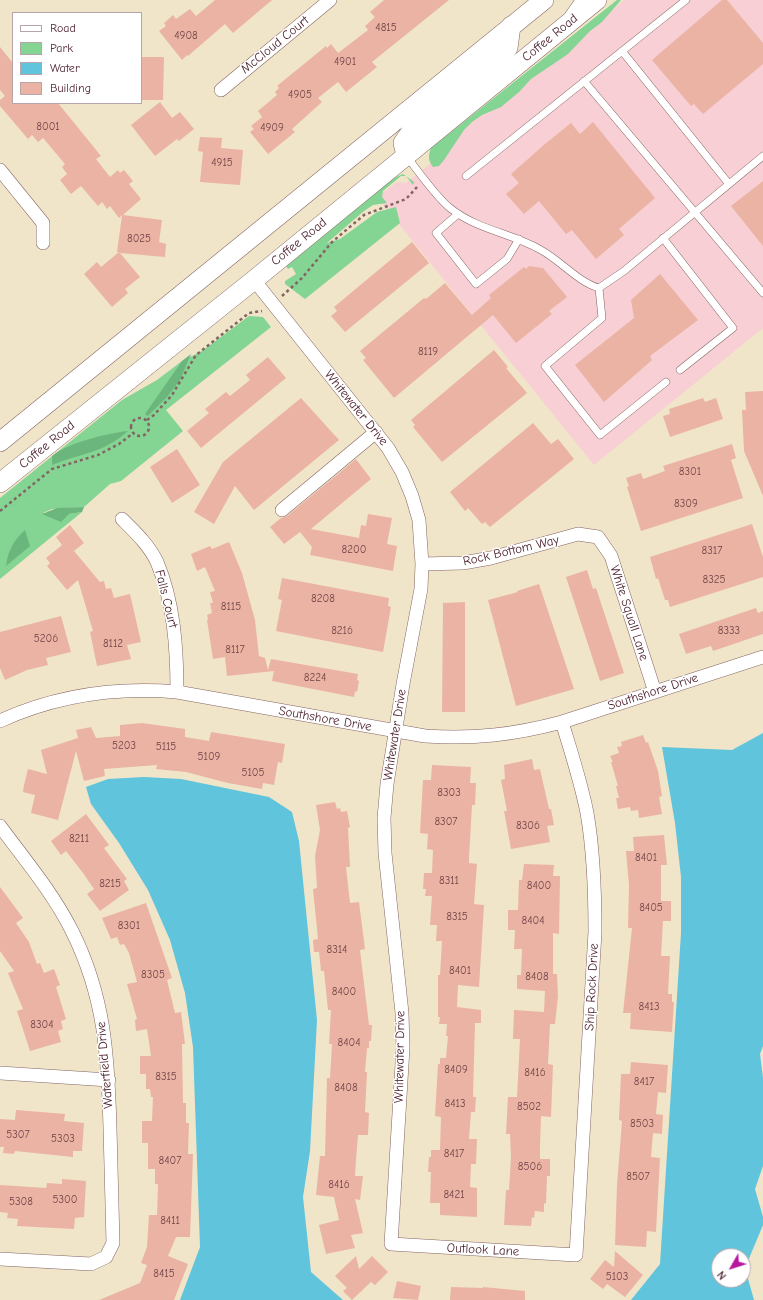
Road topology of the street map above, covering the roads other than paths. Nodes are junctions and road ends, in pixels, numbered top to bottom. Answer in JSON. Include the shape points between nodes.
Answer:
{"nodes":[{"id":1,"x":330,"y":0,"type":"edge"},
{"id":2,"x":544,"y":0,"type":"edge"},
{"id":3,"x":579,"y":0,"type":"edge"},
{"id":4,"x":597,"y":0,"type":"edge"},
{"id":5,"x":686,"y":0,"type":"edge"},
{"id":6,"x":511,"y":26,"type":"junction"},
{"id":7,"x":555,"y":33,"type":"junction"},
{"id":8,"x":622,"y":51,"type":"junction"},
{"id":9,"x":584,"y":81,"type":"junction"},
{"id":10,"x":221,"y":90,"type":"dead end"},
{"id":11,"x":406,"y":155,"type":"junction"},
{"id":12,"x":763,"y":156,"type":"edge"},
{"id":13,"x":0,"y":170,"type":"edge"},
{"id":14,"x":466,"y":176,"type":"dead end"},
{"id":15,"x":729,"y":184,"type":"junction"},
{"id":16,"x":695,"y":212,"type":"junction"},
{"id":17,"x":458,"y":214,"type":"junction"},
{"id":18,"x":663,"y":238,"type":"junction"},
{"id":19,"x":519,"y":239,"type":"junction"},
{"id":20,"x":43,"y":243,"type":"dead end"},
{"id":21,"x":254,"y":280,"type":"junction"},
{"id":22,"x":599,"y":288,"type":"junction"},
{"id":23,"x":763,"y":293,"type":"edge"},
{"id":24,"x":680,"y":370,"type":"dead end"},
{"id":25,"x":666,"y":382,"type":"dead end"},
{"id":26,"x":376,"y":432,"type":"junction"},
{"id":27,"x":0,"y":442,"type":"edge"},
{"id":28,"x":0,"y":483,"type":"edge"},
{"id":29,"x":282,"y":510,"type":"dead end"},
{"id":30,"x":122,"y":519,"type":"dead end"},
{"id":31,"x":598,"y":537,"type":"joint"},
{"id":32,"x":422,"y":564,"type":"junction"},
{"id":33,"x":763,"y":657,"type":"edge"},
{"id":34,"x":177,"y":692,"type":"junction"},
{"id":35,"x":655,"y":692,"type":"junction"},
{"id":36,"x":0,"y":721,"type":"edge"},
{"id":37,"x":562,"y":722,"type":"junction"},
{"id":38,"x":396,"y":732,"type":"junction"},
{"id":39,"x":0,"y":826,"type":"edge"},
{"id":40,"x":0,"y":1073,"type":"edge"},
{"id":41,"x":109,"y":1080,"type":"junction"},
{"id":42,"x":391,"y":1244,"type":"joint"},
{"id":43,"x":576,"y":1255,"type":"joint"},
{"id":44,"x":0,"y":1259,"type":"edge"}],
"edges":[{"from":1,"to":10,"type":"street","name":"McCloud Court"},
{"from":2,"to":6,"type":"main road"},
{"from":3,"to":7,"type":"lane"},
{"from":4,"to":7,"type":"main road","name":"Coffee Road"},
{"from":5,"to":8,"type":"lane"},
{"from":6,"to":11,"type":"main road","via":[[508,48],[412,130],[403,143]]},
{"from":6,"to":27,"type":"main road"},
{"from":7,"to":11,"type":"main road","name":"Coffee Road"},
{"from":8,"to":9,"type":"lane"},
{"from":8,"to":15,"type":"lane"},
{"from":9,"to":14,"type":"lane"},
{"from":9,"to":16,"type":"lane"},
{"from":11,"to":17,"type":"lane","via":[[449,208]]},
{"from":11,"to":21,"type":"main road","name":"Coffee Road"},
{"from":12,"to":15,"type":"lane"},
{"from":13,"to":20,"type":"street","via":[[42,223]]},
{"from":15,"to":16,"type":"lane"},
{"from":16,"to":18,"type":"lane"},
{"from":16,"to":23,"type":"lane"},
{"from":17,"to":19,"type":"lane","via":[[494,231]]},
{"from":17,"to":19,"type":"lane","via":[[436,233],[476,284],[507,259]]},
{"from":18,"to":22,"type":"lane"},
{"from":18,"to":24,"type":"lane","via":[[733,328]]},
{"from":19,"to":22,"type":"lane","via":[[558,260],[587,284]]},
{"from":21,"to":26,"type":"street","name":"Whitewater Drive"},
{"from":21,"to":28,"type":"main road","name":"Coffee Road"},
{"from":22,"to":25,"type":"lane","via":[[602,318],[545,366],[600,435]]},
{"from":26,"to":29,"type":"street"},
{"from":26,"to":32,"type":"street","name":"Whitewater Drive","via":[[402,472],[412,496],[419,520]]},
{"from":30,"to":34,"type":"street","name":"Falls Court","via":[[142,538],[156,561],[163,581],[174,630]]},
{"from":31,"to":32,"type":"street","name":"Rock Bottom Way","via":[[578,534],[491,558],[463,563]]},
{"from":31,"to":35,"type":"street","name":"White Squall Lane","via":[[611,556]]},
{"from":32,"to":38,"type":"street","name":"Whitewater Drive","via":[[421,589]]},
{"from":33,"to":35,"type":"street","name":"Southshore Drive"},
{"from":34,"to":36,"type":"street","name":"Southshore Drive","via":[[114,691],[79,695],[45,703]]},
{"from":34,"to":38,"type":"street","name":"Southshore Drive"},
{"from":35,"to":37,"type":"street","name":"Southshore Drive"},
{"from":37,"to":38,"type":"street","name":"Southshore Drive","via":[[494,736],[453,738]]},
{"from":37,"to":43,"type":"street","name":"Ship Rock Drive","via":[[587,813],[595,896]]},
{"from":38,"to":42,"type":"street","name":"Whitewater Drive","via":[[384,818],[403,1048]]},
{"from":39,"to":41,"type":"street","name":"Waterfield Drive","via":[[54,901],[72,930],[86,962],[97,994],[104,1028]]},
{"from":40,"to":41,"type":"street"},
{"from":41,"to":44,"type":"street","name":"Waterfield Drive","via":[[113,1243],[106,1257],[91,1264]]},
{"from":42,"to":43,"type":"street","name":"Outlook Lane"}]}
